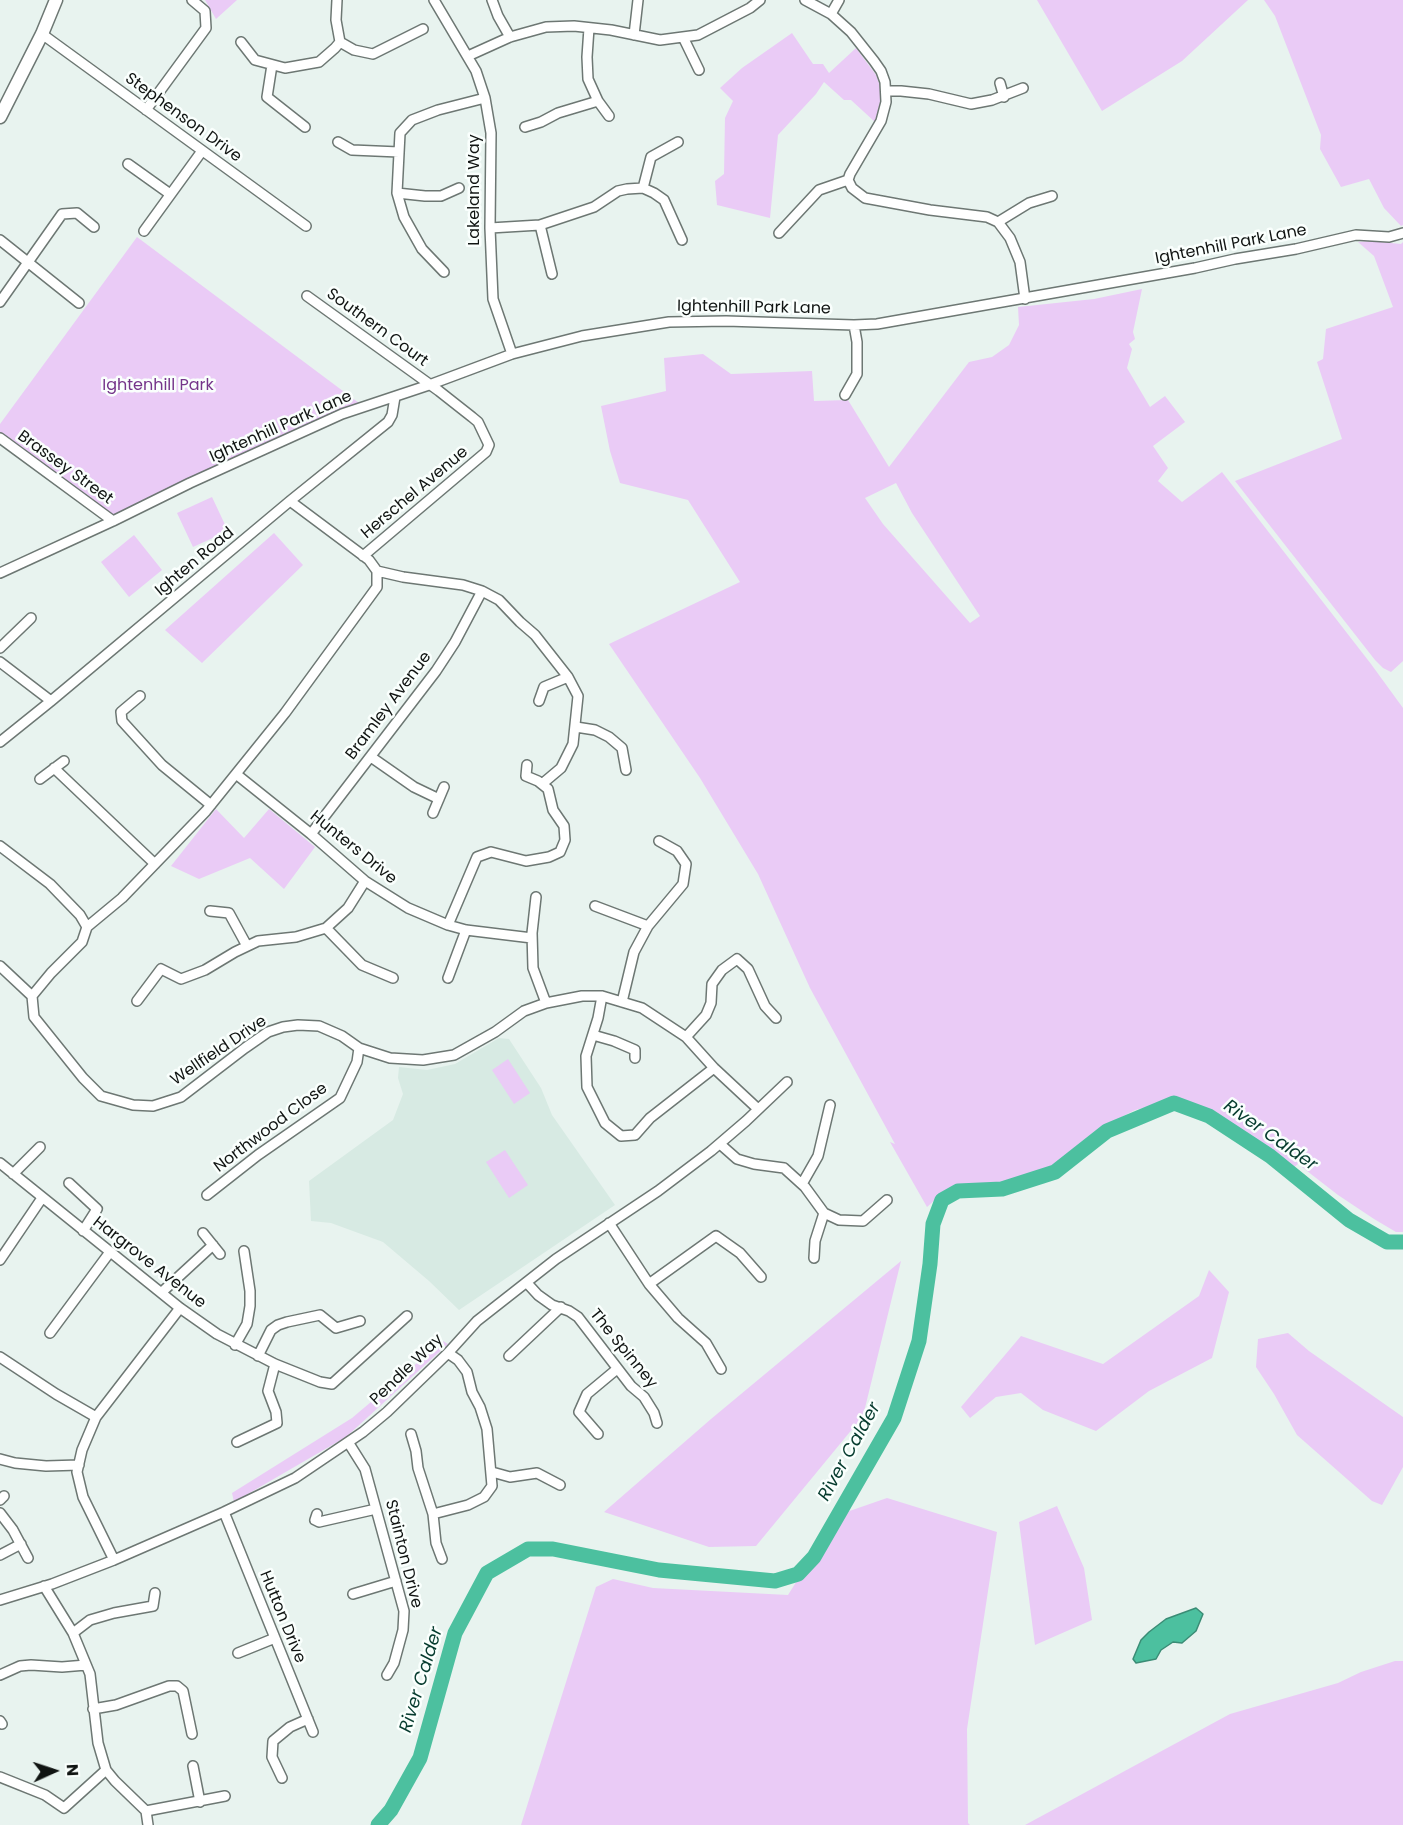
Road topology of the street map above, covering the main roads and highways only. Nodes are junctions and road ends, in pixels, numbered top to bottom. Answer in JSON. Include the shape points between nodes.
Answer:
{"nodes":[{"id":1,"x":56,"y":0,"type":"edge"},
{"id":2,"x":0,"y":117,"type":"edge"}],
"edges":[{"from":1,"to":2,"type":"main road"}]}
